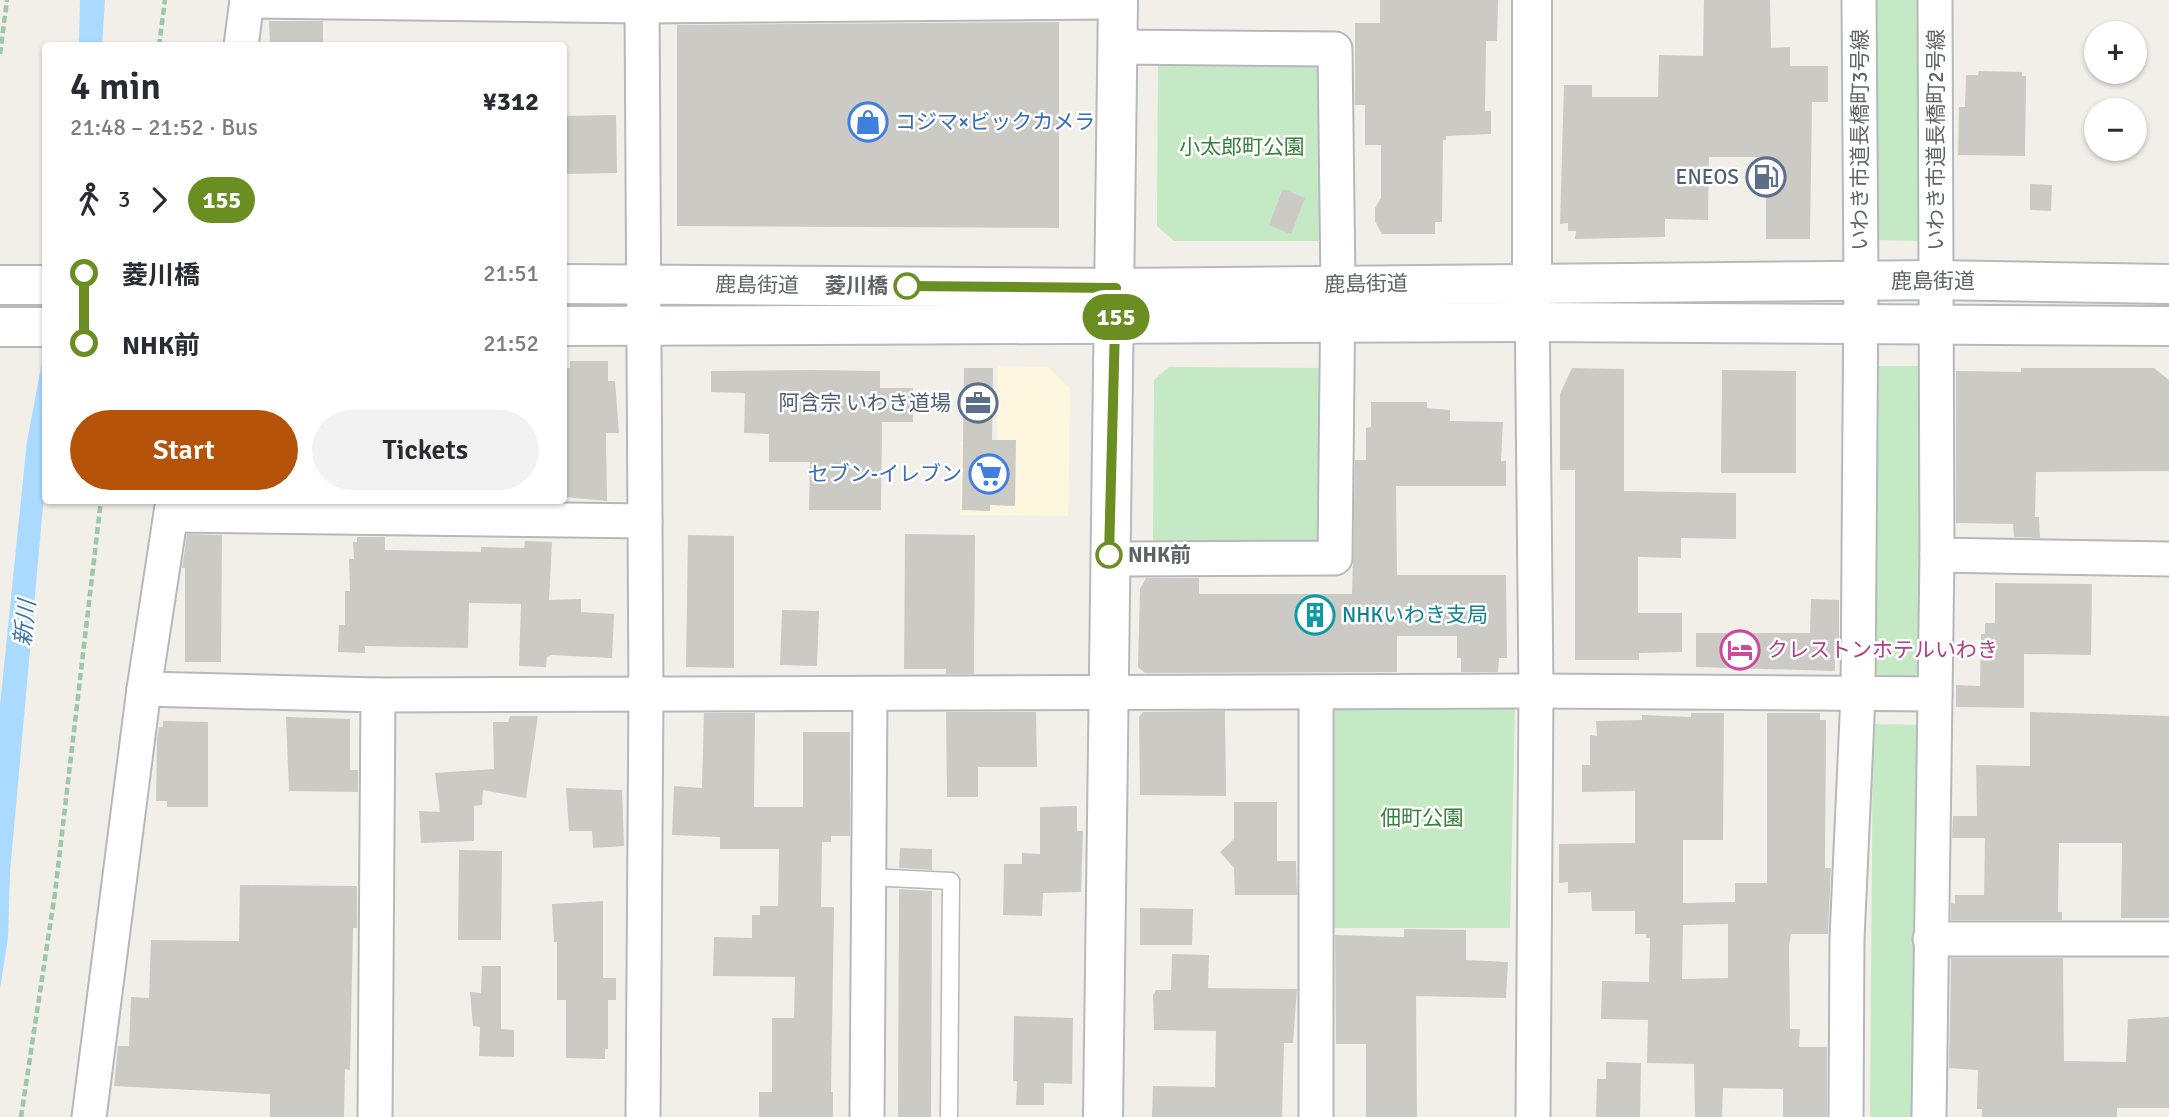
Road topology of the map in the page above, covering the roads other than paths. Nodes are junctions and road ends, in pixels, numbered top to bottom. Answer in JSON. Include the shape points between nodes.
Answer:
{"nodes":[{"id":1,"x":247,"y":0,"type":"edge"},
{"id":2,"x":1532,"y":0,"type":"edge"},
{"id":3,"x":1859,"y":0,"type":"edge"},
{"id":4,"x":1935,"y":0,"type":"edge"},
{"id":5,"x":1118,"y":1,"type":"edge"},
{"id":6,"x":642,"y":3,"type":"edge"},
{"id":7,"x":242,"y":42,"type":"edge"},
{"id":8,"x":1118,"y":47,"type":"junction"},
{"id":9,"x":1936,"y":280,"type":"junction"},
{"id":10,"x":1861,"y":281,"type":"junction"},
{"id":11,"x":1532,"y":282,"type":"junction"},
{"id":12,"x":567,"y":284,"type":"edge"},
{"id":13,"x":644,"y":284,"type":"junction"},
{"id":14,"x":1338,"y":284,"type":"junction"},
{"id":15,"x":2169,"y":284,"type":"edge"},
{"id":16,"x":0,"y":285,"type":"edge"},
{"id":17,"x":42,"y":285,"type":"edge"},
{"id":18,"x":1116,"y":288,"type":"junction"},
{"id":19,"x":1532,"y":322,"type":"junction"},
{"id":20,"x":1861,"y":322,"type":"junction"},
{"id":21,"x":1936,"y":323,"type":"junction"},
{"id":22,"x":1338,"y":325,"type":"junction"},
{"id":23,"x":567,"y":326,"type":"edge"},
{"id":24,"x":644,"y":326,"type":"junction"},
{"id":25,"x":1116,"y":326,"type":"junction"},
{"id":26,"x":2169,"y":326,"type":"edge"},
{"id":27,"x":0,"y":327,"type":"edge"},
{"id":28,"x":42,"y":327,"type":"edge"},
{"id":29,"x":172,"y":508,"type":"edge"},
{"id":30,"x":645,"y":521,"type":"junction"},
{"id":31,"x":1937,"y":555,"type":"junction"},
{"id":32,"x":1129,"y":559,"type":"dead end"},
{"id":33,"x":2169,"y":559,"type":"edge"},
{"id":34,"x":145,"y":689,"type":"junction"},
{"id":35,"x":1536,"y":691,"type":"junction"},
{"id":36,"x":1317,"y":693,"type":"junction"},
{"id":37,"x":646,"y":694,"type":"junction"},
{"id":38,"x":870,"y":694,"type":"junction"},
{"id":39,"x":1110,"y":694,"type":"junction"},
{"id":40,"x":1934,"y":694,"type":"junction"},
{"id":41,"x":378,"y":695,"type":"junction"},
{"id":42,"x":1858,"y":695,"type":"junction"},
{"id":43,"x":868,"y":877,"type":"junction"},
{"id":44,"x":1930,"y":939,"type":"junction"},
{"id":45,"x":2169,"y":939,"type":"edge"},
{"id":46,"x":89,"y":1117,"type":"edge"},
{"id":47,"x":375,"y":1117,"type":"edge"},
{"id":48,"x":643,"y":1117,"type":"edge"},
{"id":49,"x":867,"y":1117,"type":"edge"},
{"id":50,"x":949,"y":1117,"type":"edge"},
{"id":51,"x":1103,"y":1117,"type":"edge"},
{"id":52,"x":1316,"y":1117,"type":"edge"},
{"id":53,"x":1533,"y":1117,"type":"edge"},
{"id":54,"x":1846,"y":1117,"type":"edge"},
{"id":55,"x":1929,"y":1117,"type":"edge"}],
"edges":[{"from":1,"to":6,"type":"street"},
{"from":1,"to":7,"type":"street"},
{"from":2,"to":11,"type":"street"},
{"from":3,"to":10,"type":"street","name":"いわき市道長橋町3号線"},
{"from":4,"to":9,"type":"street","name":"いわき市道長橋町2号線"},
{"from":5,"to":6,"type":"street"},
{"from":5,"to":8,"type":"street"},
{"from":6,"to":13,"type":"street"},
{"from":8,"to":14,"type":"street","via":[[1335,49]]},
{"from":8,"to":18,"type":"street"},
{"from":9,"to":10,"type":"street","name":"鹿島街道"},
{"from":9,"to":15,"type":"street","name":"鹿島街道"},
{"from":9,"to":21,"type":"street","name":"いわき市道長橋町2号線"},
{"from":10,"to":11,"type":"street","name":"鹿島街道"},
{"from":10,"to":20,"type":"street","name":"いわき市道長橋町3号線"},
{"from":11,"to":14,"type":"street","name":"鹿島街道"},
{"from":11,"to":19,"type":"street"},
{"from":12,"to":13,"type":"street","name":"鹿島街道"},
{"from":13,"to":18,"type":"street","name":"鹿島街道"},
{"from":13,"to":24,"type":"street"},
{"from":14,"to":18,"type":"street","name":"鹿島街道"},
{"from":14,"to":22,"type":"street"},
{"from":16,"to":17,"type":"street"},
{"from":18,"to":25,"type":"street"},
{"from":19,"to":20,"type":"street","name":"鹿島街道"},
{"from":19,"to":22,"type":"street","name":"鹿島街道"},
{"from":19,"to":35,"type":"street"},
{"from":20,"to":21,"type":"street","name":"鹿島街道"},
{"from":20,"to":42,"type":"street","name":"いわき市道長橋町3号線"},
{"from":21,"to":26,"type":"street","name":"鹿島街道"},
{"from":21,"to":31,"type":"street","name":"いわき市道長橋町2号線"},
{"from":22,"to":25,"type":"street","name":"鹿島街道"},
{"from":22,"to":32,"type":"street","via":[[1335,558]]},
{"from":23,"to":24,"type":"street","name":"鹿島街道"},
{"from":24,"to":25,"type":"street","name":"鹿島街道"},
{"from":24,"to":30,"type":"street"},
{"from":25,"to":39,"type":"street"},
{"from":27,"to":28,"type":"street"},
{"from":29,"to":30,"type":"street"},
{"from":29,"to":34,"type":"street"},
{"from":30,"to":37,"type":"street"},
{"from":31,"to":33,"type":"street"},
{"from":31,"to":40,"type":"street","name":"いわき市道長橋町2号線"},
{"from":34,"to":41,"type":"street"},
{"from":34,"to":46,"type":"street"},
{"from":35,"to":36,"type":"street"},
{"from":35,"to":42,"type":"street"},
{"from":35,"to":53,"type":"street"},
{"from":36,"to":39,"type":"street"},
{"from":36,"to":52,"type":"street"},
{"from":37,"to":38,"type":"street"},
{"from":37,"to":41,"type":"street"},
{"from":37,"to":48,"type":"street"},
{"from":38,"to":39,"type":"street"},
{"from":38,"to":43,"type":"street"},
{"from":39,"to":51,"type":"street"},
{"from":40,"to":42,"type":"street"},
{"from":40,"to":44,"type":"street","name":"いわき市道長橋町2号線"},
{"from":41,"to":47,"type":"street"},
{"from":42,"to":54,"type":"street","name":"いわき市道長橋町3号線","via":[[1847,939]]},
{"from":43,"to":49,"type":"street"},
{"from":43,"to":50,"type":"lane","via":[[951,881]]},
{"from":44,"to":45,"type":"street"},
{"from":44,"to":55,"type":"street","name":"いわき市道長橋町2号線"}]}
